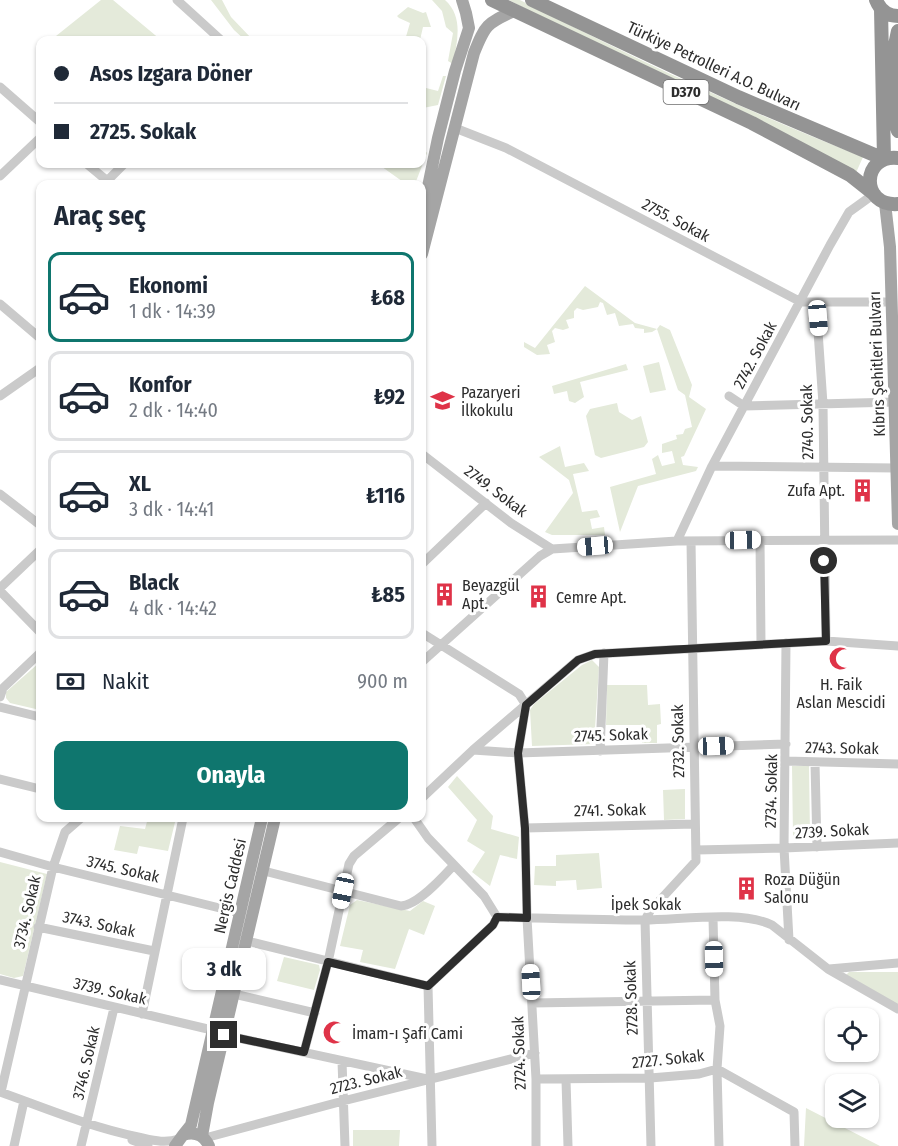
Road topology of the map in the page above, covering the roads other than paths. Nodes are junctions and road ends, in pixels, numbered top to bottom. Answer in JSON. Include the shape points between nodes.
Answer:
{"nodes":[{"id":1,"x":177,"y":0,"type":"edge"},
{"id":2,"x":462,"y":0,"type":"edge"},
{"id":3,"x":492,"y":0,"type":"edge"},
{"id":4,"x":532,"y":0,"type":"edge"},
{"id":5,"x":878,"y":4,"type":"edge"},
{"id":6,"x":514,"y":10,"type":"junction"},
{"id":7,"x":898,"y":16,"type":"edge"},
{"id":8,"x":898,"y":31,"type":"edge"},
{"id":9,"x":217,"y":36,"type":"edge"},
{"id":10,"x":0,"y":87,"type":"edge"},
{"id":11,"x":36,"y":119,"type":"edge"},
{"id":12,"x":455,"y":128,"type":"junction"},
{"id":13,"x":898,"y":131,"type":"edge"},
{"id":14,"x":36,"y":142,"type":"edge"},
{"id":15,"x":891,"y":158,"type":"edge"},
{"id":16,"x":92,"y":168,"type":"edge"},
{"id":17,"x":121,"y":168,"type":"edge"},
{"id":18,"x":0,"y":176,"type":"edge"},
{"id":19,"x":106,"y":180,"type":"edge"},
{"id":20,"x":111,"y":180,"type":"edge"},
{"id":21,"x":426,"y":196,"type":"edge"},
{"id":22,"x":885,"y":200,"type":"edge"},
{"id":23,"x":426,"y":239,"type":"edge"},
{"id":24,"x":816,"y":302,"type":"junction"},
{"id":25,"x":890,"y":302,"type":"junction"},
{"id":26,"x":801,"y":303,"type":"junction"},
{"id":27,"x":0,"y":304,"type":"edge"},
{"id":28,"x":36,"y":335,"type":"edge"},
{"id":29,"x":36,"y":371,"type":"edge"},
{"id":30,"x":0,"y":396,"type":"edge"},
{"id":31,"x":729,"y":396,"type":"dead end"},
{"id":32,"x":895,"y":402,"type":"junction"},
{"id":33,"x":823,"y":404,"type":"junction"},
{"id":34,"x":744,"y":406,"type":"junction"},
{"id":35,"x":426,"y":457,"type":"edge"},
{"id":36,"x":712,"y":466,"type":"junction"},
{"id":37,"x":823,"y":466,"type":"junction"},
{"id":38,"x":896,"y":468,"type":"junction"},
{"id":39,"x":0,"y":494,"type":"edge"},
{"id":40,"x":486,"y":503,"type":"junction"},
{"id":41,"x":36,"y":522,"type":"edge"},
{"id":42,"x":898,"y":524,"type":"edge"},
{"id":43,"x":760,"y":540,"type":"junction"},
{"id":44,"x":898,"y":540,"type":"edge"},
{"id":45,"x":677,"y":541,"type":"junction"},
{"id":46,"x":691,"y":541,"type":"junction"},
{"id":47,"x":824,"y":541,"type":"junction"},
{"id":48,"x":552,"y":549,"type":"junction"},
{"id":49,"x":36,"y":554,"type":"edge"},
{"id":50,"x":426,"y":560,"type":"edge"},
{"id":51,"x":0,"y":589,"type":"edge"},
{"id":52,"x":36,"y":628,"type":"edge"},
{"id":53,"x":426,"y":636,"type":"edge"},
{"id":54,"x":826,"y":641,"type":"junction"},
{"id":55,"x":786,"y":643,"type":"junction"},
{"id":56,"x":761,"y":644,"type":"junction"},
{"id":57,"x":440,"y":645,"type":"junction"},
{"id":58,"x":898,"y":646,"type":"edge"},
{"id":59,"x":692,"y":650,"type":"junction"},
{"id":60,"x":604,"y":653,"type":"junction"},
{"id":61,"x":36,"y":657,"type":"edge"},
{"id":62,"x":426,"y":658,"type":"edge"},
{"id":63,"x":0,"y":697,"type":"edge"},
{"id":64,"x":526,"y":705,"type":"junction"},
{"id":65,"x":0,"y":707,"type":"edge"},
{"id":66,"x":36,"y":716,"type":"edge"},
{"id":67,"x":786,"y":744,"type":"junction"},
{"id":68,"x":692,"y":747,"type":"junction"},
{"id":69,"x":473,"y":750,"type":"junction"},
{"id":70,"x":600,"y":751,"type":"junction"},
{"id":71,"x":518,"y":753,"type":"junction"},
{"id":72,"x":786,"y":761,"type":"junction"},
{"id":73,"x":815,"y":763,"type":"junction"},
{"id":74,"x":898,"y":764,"type":"edge"},
{"id":75,"x":0,"y":779,"type":"edge"},
{"id":76,"x":36,"y":788,"type":"edge"},
{"id":77,"x":426,"y":794,"type":"edge"},
{"id":78,"x":76,"y":822,"type":"edge"},
{"id":79,"x":182,"y":822,"type":"edge"},
{"id":80,"x":261,"y":822,"type":"edge"},
{"id":81,"x":274,"y":822,"type":"edge"},
{"id":82,"x":394,"y":822,"type":"edge"},
{"id":83,"x":417,"y":822,"type":"edge"},
{"id":84,"x":695,"y":824,"type":"junction"},
{"id":85,"x":525,"y":828,"type":"junction"},
{"id":86,"x":898,"y":843,"type":"edge"},
{"id":87,"x":817,"y":847,"type":"junction"},
{"id":88,"x":784,"y":848,"type":"junction"},
{"id":89,"x":696,"y":850,"type":"junction"},
{"id":90,"x":0,"y":852,"type":"edge"},
{"id":91,"x":453,"y":866,"type":"junction"},
{"id":92,"x":53,"y":867,"type":"junction"},
{"id":93,"x":264,"y":872,"type":"junction"},
{"id":94,"x":343,"y":891,"type":"junction"},
{"id":95,"x":167,"y":894,"type":"junction"},
{"id":96,"x":240,"y":913,"type":"junction"},
{"id":97,"x":497,"y":917,"type":"junction"},
{"id":98,"x":527,"y":918,"type":"junction"},
{"id":99,"x":713,"y":918,"type":"junction"},
{"id":100,"x":645,"y":920,"type":"junction"},
{"id":101,"x":38,"y":927,"type":"junction"},
{"id":102,"x":789,"y":940,"type":"junction"},
{"id":103,"x":247,"y":941,"type":"junction"},
{"id":104,"x":154,"y":951,"type":"junction"},
{"id":105,"x":328,"y":962,"type":"junction"},
{"id":106,"x":898,"y":963,"type":"edge"},
{"id":107,"x":828,"y":969,"type":"junction"},
{"id":108,"x":0,"y":980,"type":"edge"},
{"id":109,"x":25,"y":986,"type":"junction"},
{"id":110,"x":428,"y":986,"type":"junction"},
{"id":111,"x":234,"y":994,"type":"junction"},
{"id":112,"x":645,"y":1000,"type":"junction"},
{"id":113,"x":715,"y":1000,"type":"junction"},
{"id":114,"x":532,"y":1003,"type":"junction"},
{"id":115,"x":114,"y":1008,"type":"junction"},
{"id":116,"x":898,"y":1009,"type":"edge"},
{"id":117,"x":315,"y":1013,"type":"junction"},
{"id":118,"x":142,"y":1014,"type":"junction"},
{"id":119,"x":218,"y":1033,"type":"junction"},
{"id":120,"x":304,"y":1052,"type":"junction"},
{"id":121,"x":535,"y":1053,"type":"junction"},
{"id":122,"x":342,"y":1061,"type":"junction"},
{"id":123,"x":717,"y":1069,"type":"junction"},
{"id":124,"x":650,"y":1078,"type":"junction"},
{"id":125,"x":429,"y":1079,"type":"junction"},
{"id":126,"x":536,"y":1079,"type":"junction"},
{"id":127,"x":566,"y":1080,"type":"junction"},
{"id":128,"x":1,"y":1092,"type":"edge"},
{"id":129,"x":24,"y":1101,"type":"junction"},
{"id":130,"x":343,"y":1101,"type":"junction"},
{"id":131,"x":87,"y":1125,"type":"junction"},
{"id":132,"x":119,"y":1134,"type":"junction"},
{"id":133,"x":179,"y":1140,"type":"edge"},
{"id":134,"x":205,"y":1140,"type":"edge"},
{"id":135,"x":14,"y":1146,"type":"edge"},
{"id":136,"x":81,"y":1146,"type":"edge"},
{"id":137,"x":148,"y":1146,"type":"edge"},
{"id":138,"x":345,"y":1146,"type":"edge"},
{"id":139,"x":432,"y":1146,"type":"edge"},
{"id":140,"x":536,"y":1146,"type":"edge"},
{"id":141,"x":568,"y":1146,"type":"edge"},
{"id":142,"x":651,"y":1146,"type":"edge"},
{"id":143,"x":719,"y":1146,"type":"edge"},
{"id":144,"x":795,"y":1146,"type":"edge"}],
"edges":[{"from":1,"to":9,"type":"street"},
{"from":2,"to":21,"type":"main road","via":[[469,28]]},
{"from":3,"to":6,"type":"highway","number":"D370"},
{"from":4,"to":15,"type":"highway","name":"Türkiye Petrolleri A.O. Bulvarı","number":"D370","via":[[738,97]]},
{"from":5,"to":7,"type":"highway","via":[[886,14]]},
{"from":5,"to":15,"type":"highway"},
{"from":6,"to":12,"type":"main road","via":[[491,21],[481,33]]},
{"from":6,"to":22,"type":"highway","number":"D370","via":[[752,123],[850,175]]},
{"from":8,"to":13,"type":"highway","via":[[894,50]]},
{"from":10,"to":11,"type":"street"},
{"from":12,"to":23,"type":"main road"},
{"from":12,"to":26,"type":"street","name":"2755. Sokak","via":[[506,148]]},
{"from":14,"to":18,"type":"street"},
{"from":15,"to":22,"type":"highway","via":[[878,163],[870,174],[869,181]]},
{"from":16,"to":19,"type":"street"},
{"from":17,"to":20,"type":"street"},
{"from":22,"to":25,"type":"main road","name":"Kıbrıs Şehitleri Bulvarı"},
{"from":22,"to":26,"type":"street","name":"2742. Sokak","via":[[849,213]]},
{"from":24,"to":25,"type":"street"},
{"from":24,"to":26,"type":"street"},
{"from":24,"to":33,"type":"street","name":"2740. Sokak"},
{"from":25,"to":32,"type":"main road","name":"Kıbrıs Şehitleri Bulvarı"},
{"from":26,"to":34,"type":"street","name":"2742. Sokak"},
{"from":27,"to":28,"type":"street"},
{"from":29,"to":30,"type":"street"},
{"from":31,"to":34,"type":"street"},
{"from":32,"to":33,"type":"street"},
{"from":32,"to":38,"type":"main road","name":"Kıbrıs Şehitleri Bulvarı"},
{"from":33,"to":34,"type":"street"},
{"from":33,"to":37,"type":"street","name":"2740. Sokak"},
{"from":34,"to":36,"type":"street","name":"2742. Sokak"},
{"from":35,"to":40,"type":"street","name":"2749. Sokak"},
{"from":36,"to":37,"type":"street"},
{"from":36,"to":45,"type":"street","name":"2742. Sokak"},
{"from":37,"to":38,"type":"street"},
{"from":37,"to":47,"type":"street","name":"2740. Sokak"},
{"from":38,"to":42,"type":"main road","name":"Kıbrıs Şehitleri Bulvarı"},
{"from":39,"to":41,"type":"street"},
{"from":40,"to":48,"type":"street","name":"2749. Sokak"},
{"from":40,"to":50,"type":"street"},
{"from":43,"to":46,"type":"street"},
{"from":43,"to":47,"type":"street"},
{"from":43,"to":56,"type":"street"},
{"from":44,"to":47,"type":"street"},
{"from":45,"to":46,"type":"street"},
{"from":45,"to":48,"type":"street"},
{"from":46,"to":59,"type":"street","name":"2732. Sokak"},
{"from":47,"to":54,"type":"street","name":"2740. Sokak"},
{"from":48,"to":57,"type":"street"},
{"from":49,"to":51,"type":"street"},
{"from":51,"to":52,"type":"street"},
{"from":53,"to":57,"type":"street"},
{"from":54,"to":55,"type":"street"},
{"from":54,"to":58,"type":"street"},
{"from":55,"to":56,"type":"street"},
{"from":55,"to":67,"type":"street","name":"2734. Sokak"},
{"from":56,"to":59,"type":"street"},
{"from":57,"to":62,"type":"street"},
{"from":57,"to":64,"type":"street","via":[[519,694]]},
{"from":59,"to":60,"type":"street"},
{"from":59,"to":68,"type":"street","name":"2732. Sokak"},
{"from":60,"to":64,"type":"street","via":[[578,660]]},
{"from":60,"to":70,"type":"street"},
{"from":61,"to":63,"type":"street","via":[[3,688]]},
{"from":64,"to":69,"type":"street"},
{"from":64,"to":71,"type":"street","name":"2724. Sokak"},
{"from":65,"to":66,"type":"street"},
{"from":67,"to":68,"type":"street","name":"2745. Sokak"},
{"from":67,"to":72,"type":"street","name":"2734. Sokak"},
{"from":68,"to":70,"type":"street","name":"2745. Sokak"},
{"from":68,"to":84,"type":"street","name":"2732. Sokak"},
{"from":69,"to":71,"type":"street","name":"2745. Sokak"},
{"from":69,"to":77,"type":"street"},
{"from":70,"to":71,"type":"street","name":"2745. Sokak"},
{"from":71,"to":85,"type":"street","name":"2724. Sokak"},
{"from":72,"to":73,"type":"street","name":"2743. Sokak"},
{"from":72,"to":88,"type":"street","name":"2734. Sokak"},
{"from":73,"to":74,"type":"street","name":"2743. Sokak"},
{"from":73,"to":87,"type":"street"},
{"from":75,"to":76,"type":"street"},
{"from":78,"to":92,"type":"street","name":"3734. Sokak","via":[[65,832]]},
{"from":79,"to":95,"type":"street"},
{"from":80,"to":96,"type":"main road","name":"Nergis Caddesi"},
{"from":81,"to":93,"type":"main road","name":"Nergis Caddesi"},
{"from":82,"to":94,"type":"street","via":[[354,856]]},
{"from":83,"to":91,"type":"street"},
{"from":84,"to":85,"type":"street","name":"2741. Sokak"},
{"from":84,"to":89,"type":"street","name":"2732. Sokak"},
{"from":85,"to":98,"type":"street","name":"2724. Sokak"},
{"from":86,"to":87,"type":"street","name":"2739. Sokak"},
{"from":87,"to":88,"type":"street","name":"2739. Sokak"},
{"from":88,"to":89,"type":"street","name":"2739. Sokak"},
{"from":88,"to":102,"type":"street","name":"2734. Sokak"},
{"from":89,"to":100,"type":"street","name":"2732. Sokak","via":[[691,868]]},
{"from":90,"to":92,"type":"street","name":"3745. Sokak"},
{"from":91,"to":94,"type":"street","via":[[430,890],[406,906]]},
{"from":91,"to":97,"type":"street","via":[[484,896]]},
{"from":92,"to":95,"type":"street","name":"3745. Sokak"},
{"from":92,"to":101,"type":"street","name":"3734. Sokak"},
{"from":93,"to":94,"type":"street"},
{"from":93,"to":103,"type":"main road","name":"Nergis Caddesi"},
{"from":94,"to":105,"type":"street"},
{"from":95,"to":96,"type":"street","name":"3745. Sokak"},
{"from":95,"to":104,"type":"street"},
{"from":96,"to":119,"type":"main road","name":"Nergis Caddesi"},
{"from":97,"to":98,"type":"street","name":"İpek Sokak"},
{"from":97,"to":110,"type":"street"},
{"from":98,"to":100,"type":"street","name":"İpek Sokak"},
{"from":98,"to":114,"type":"street","name":"2724. Sokak"},
{"from":99,"to":100,"type":"street","name":"İpek Sokak"},
{"from":99,"to":102,"type":"street","name":"İpek Sokak","via":[[762,920]]},
{"from":99,"to":113,"type":"street"},
{"from":100,"to":112,"type":"street","name":"2728. Sokak"},
{"from":101,"to":104,"type":"street","name":"3743. Sokak"},
{"from":101,"to":109,"type":"street","name":"3734. Sokak"},
{"from":102,"to":107,"type":"street","name":"İpek Sokak"},
{"from":103,"to":105,"type":"street"},
{"from":103,"to":111,"type":"main road","name":"Nergis Caddesi"},
{"from":104,"to":118,"type":"street"},
{"from":105,"to":110,"type":"street"},
{"from":105,"to":117,"type":"street"},
{"from":106,"to":107,"type":"street"},
{"from":107,"to":116,"type":"street","name":"İpek Sokak"},
{"from":108,"to":109,"type":"street","name":"3739. Sokak"},
{"from":109,"to":115,"type":"street","name":"3739. Sokak"},
{"from":109,"to":128,"type":"street","name":"3734. Sokak"},
{"from":110,"to":125,"type":"street"},
{"from":111,"to":117,"type":"street"},
{"from":111,"to":119,"type":"main road","name":"Nergis Caddesi"},
{"from":112,"to":113,"type":"street"},
{"from":112,"to":114,"type":"street"},
{"from":112,"to":124,"type":"street","name":"2728. Sokak"},
{"from":113,"to":123,"type":"street","via":[[720,1026]]},
{"from":114,"to":121,"type":"street","name":"2724. Sokak"},
{"from":115,"to":118,"type":"street","name":"3739. Sokak"},
{"from":115,"to":131,"type":"street","name":"3746. Sokak"},
{"from":117,"to":120,"type":"street"},
{"from":118,"to":119,"type":"street","name":"3739. Sokak"},
{"from":119,"to":120,"type":"street","name":"3739. Sokak"},
{"from":119,"to":133,"type":"main road","name":"Nergis Caddesi","via":[[191,1125]]},
{"from":119,"to":134,"type":"main road","name":"Nergis Caddesi"},
{"from":120,"to":122,"type":"street","name":"3739. Sokak"},
{"from":121,"to":125,"type":"street","name":"2723. Sokak"},
{"from":121,"to":126,"type":"street","name":"2724. Sokak"},
{"from":122,"to":125,"type":"street","name":"3739. Sokak"},
{"from":122,"to":130,"type":"street"},
{"from":123,"to":124,"type":"street","name":"2727. Sokak"},
{"from":123,"to":143,"type":"street"},
{"from":123,"to":144,"type":"street","name":"2727. Sokak","via":[[794,1112]]},
{"from":124,"to":127,"type":"street","name":"2727. Sokak"},
{"from":124,"to":142,"type":"street","name":"2728. Sokak"},
{"from":125,"to":130,"type":"street","name":"2723. Sokak"},
{"from":125,"to":139,"type":"street"},
{"from":126,"to":127,"type":"street","name":"2727. Sokak"},
{"from":126,"to":140,"type":"street","name":"2724. Sokak"},
{"from":127,"to":141,"type":"street"},
{"from":128,"to":129,"type":"street"},
{"from":129,"to":131,"type":"street"},
{"from":129,"to":135,"type":"street"},
{"from":130,"to":134,"type":"street","name":"2723. Sokak"},
{"from":130,"to":138,"type":"street"},
{"from":131,"to":132,"type":"street"},
{"from":131,"to":136,"type":"street","name":"3746. Sokak"},
{"from":132,"to":133,"type":"street"},
{"from":132,"to":137,"type":"street"},
{"from":133,"to":134,"type":"main road","via":[[194,1133]]}]}
